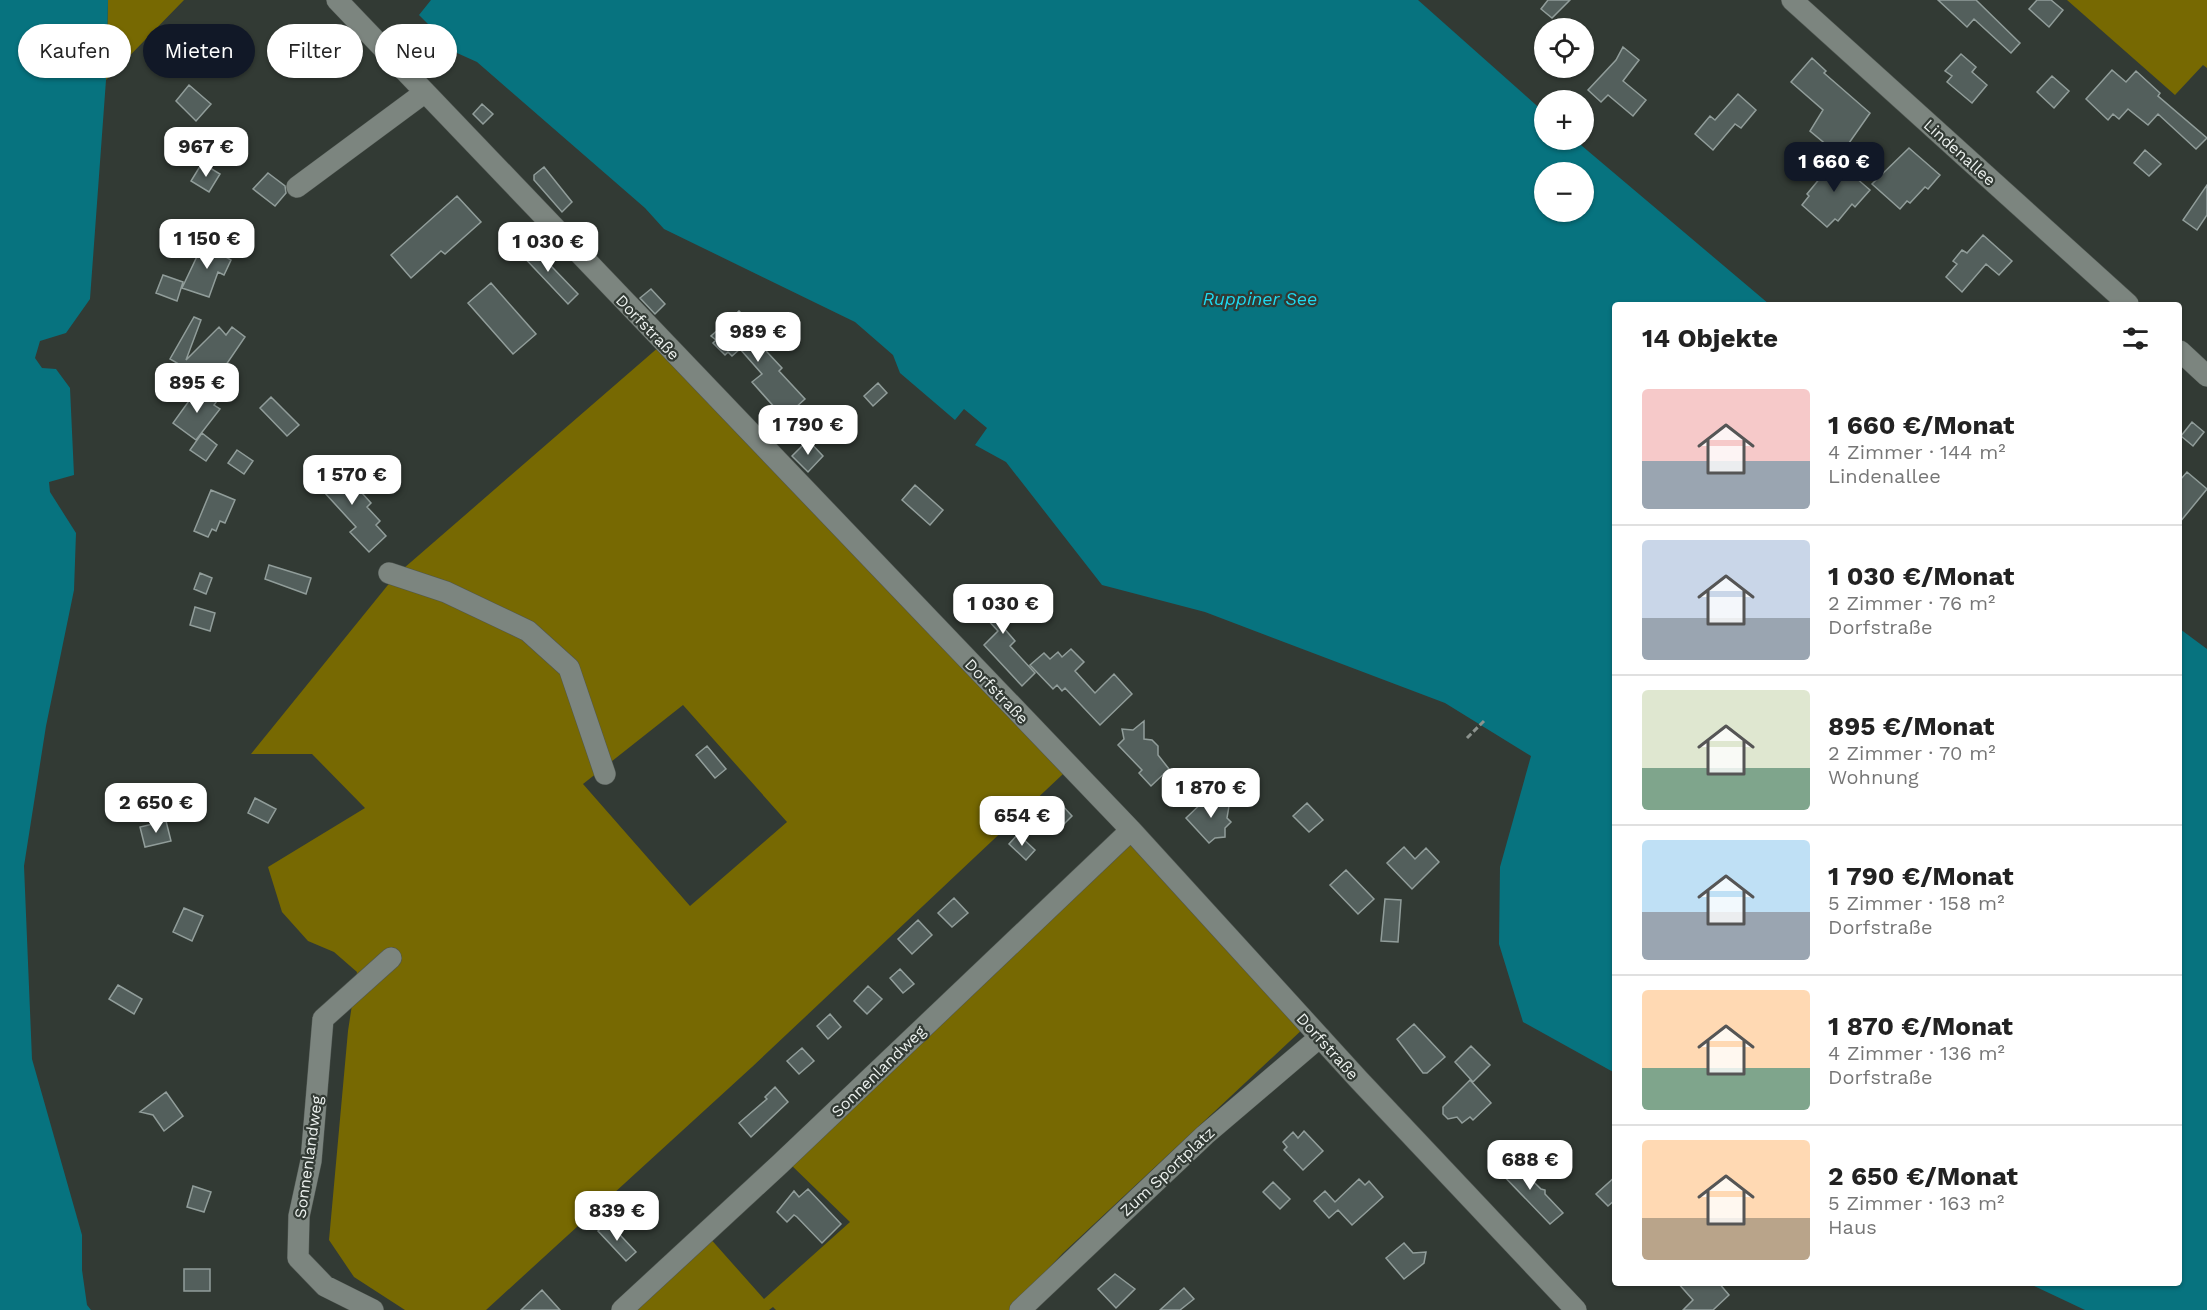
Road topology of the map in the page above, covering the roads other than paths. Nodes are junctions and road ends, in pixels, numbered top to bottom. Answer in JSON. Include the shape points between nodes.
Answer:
{"nodes":[{"id":1,"x":337,"y":0,"type":"edge"},
{"id":2,"x":1792,"y":0,"type":"edge"},
{"id":3,"x":424,"y":93,"type":"junction"},
{"id":4,"x":297,"y":187,"type":"dead end"},
{"id":5,"x":2126,"y":302,"type":"edge"},
{"id":6,"x":2182,"y":353,"type":"edge"},
{"id":7,"x":2207,"y":376,"type":"edge"},
{"id":8,"x":389,"y":573,"type":"dead end"},
{"id":9,"x":605,"y":774,"type":"dead end"},
{"id":10,"x":1131,"y":830,"type":"junction"},
{"id":11,"x":391,"y":958,"type":"dead end"},
{"id":12,"x":1320,"y":1037,"type":"junction"},
{"id":13,"x":373,"y":1310,"type":"edge"},
{"id":14,"x":622,"y":1310,"type":"edge"},
{"id":15,"x":1020,"y":1310,"type":"edge"},
{"id":16,"x":1576,"y":1310,"type":"edge"}],
"edges":[{"from":1,"to":3,"type":"street","name":"Dorfstraße"},
{"from":2,"to":5,"type":"street","name":"Lindenallee"},
{"from":3,"to":4,"type":"street"},
{"from":3,"to":10,"type":"street","name":"Dorfstraße"},
{"from":6,"to":7,"type":"street"},
{"from":8,"to":9,"type":"street","via":[[446,592],[528,631],[569,668]]},
{"from":10,"to":12,"type":"street","name":"Dorfstraße"},
{"from":10,"to":14,"type":"street","name":"Sonnenlandweg"},
{"from":11,"to":13,"type":"street","name":"Sonnenlandweg","via":[[324,1019],[311,1161],[298,1216],[298,1258],[325,1286]]},
{"from":12,"to":15,"type":"street","name":"Zum Sportplatz","via":[[1205,1135]]},
{"from":12,"to":16,"type":"street","name":"Dorfstraße"}]}
